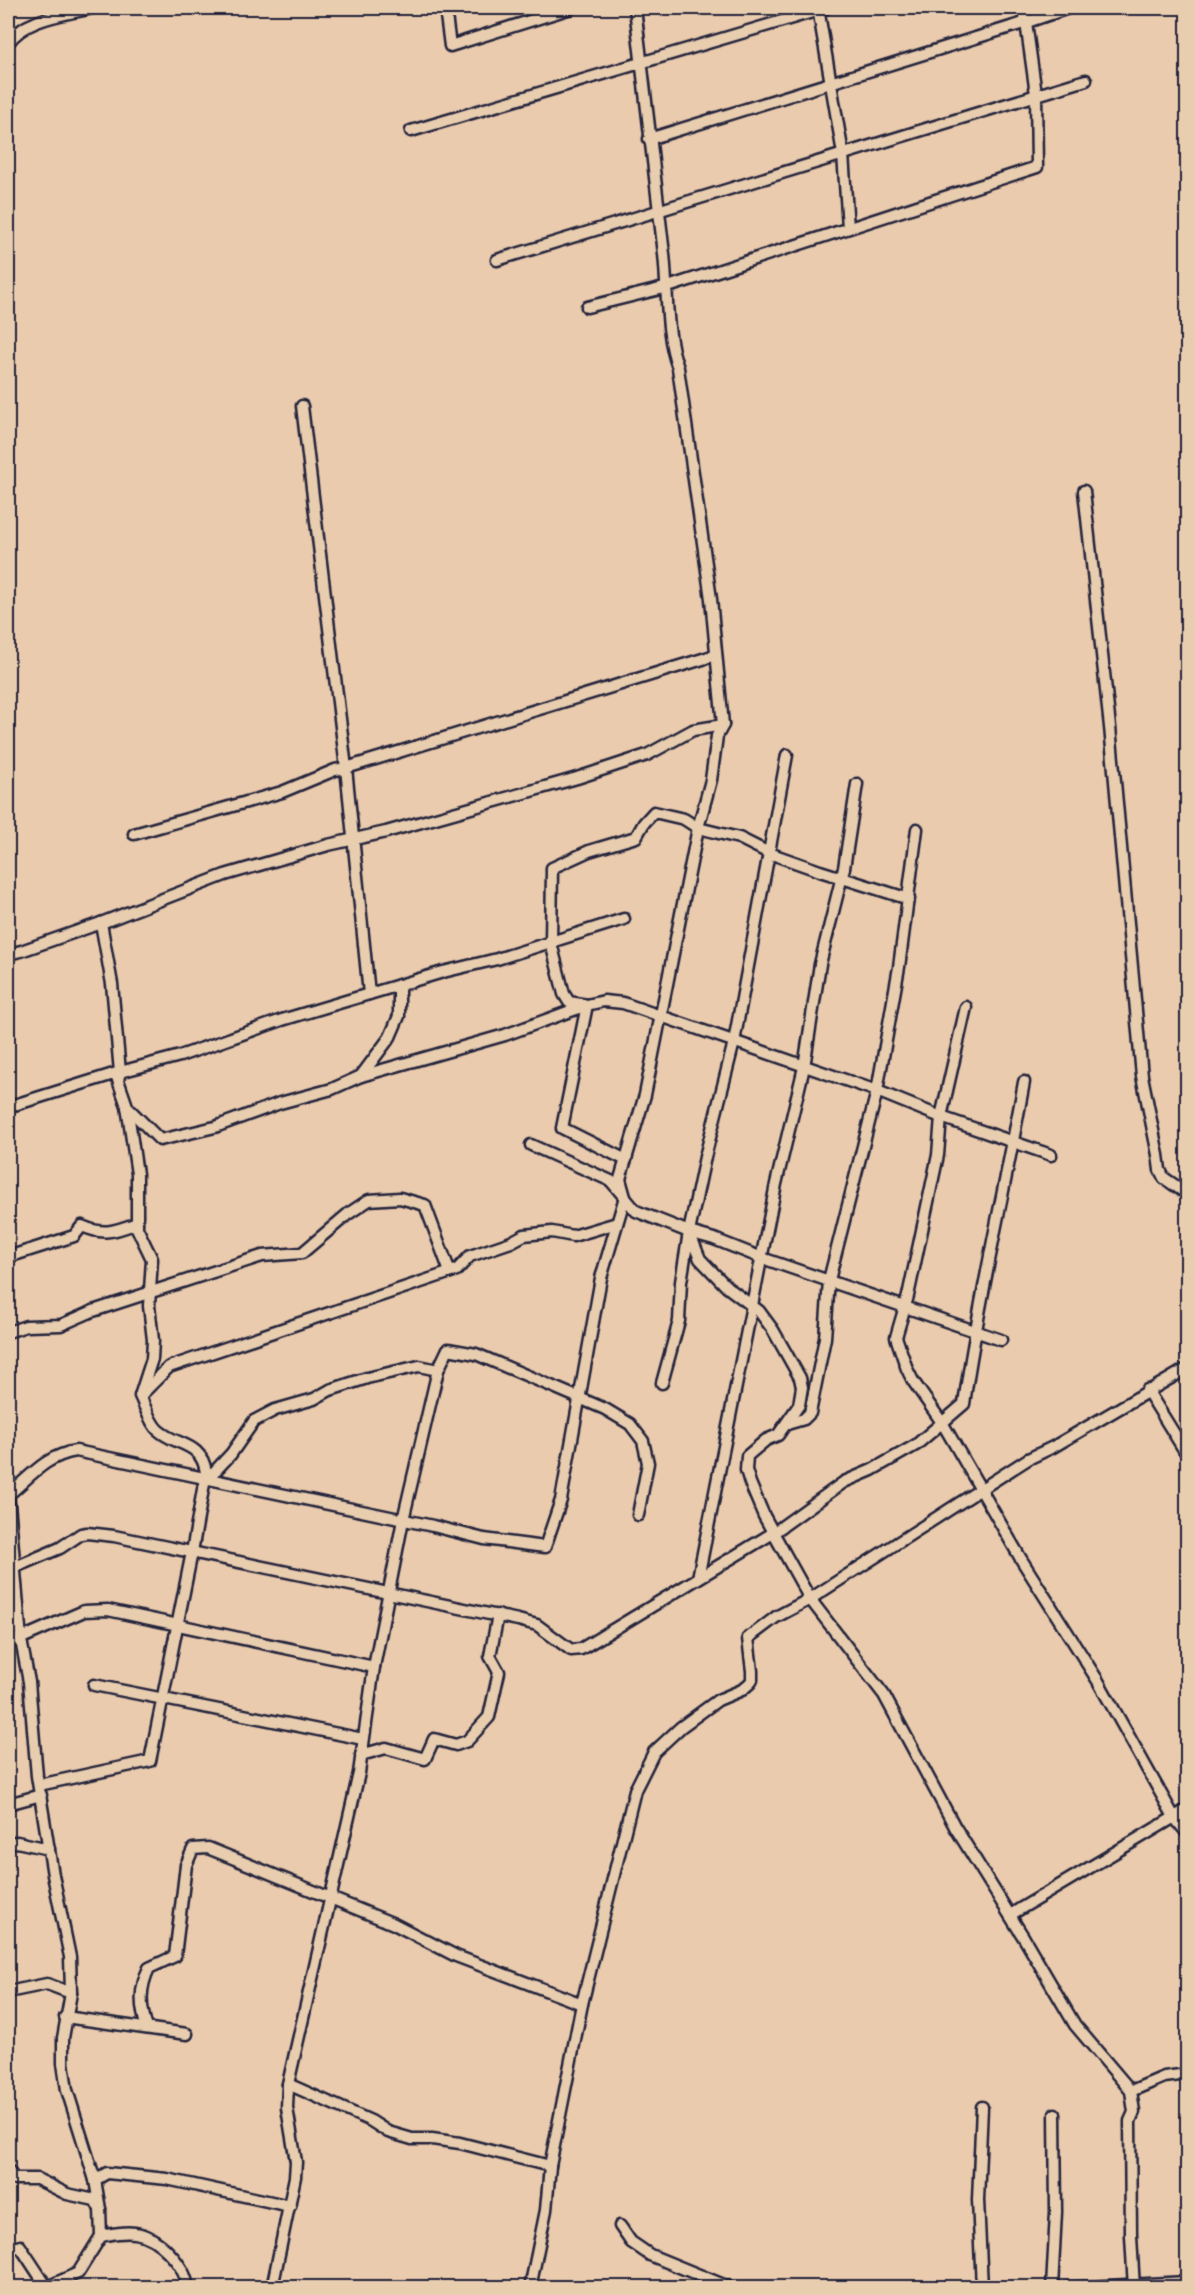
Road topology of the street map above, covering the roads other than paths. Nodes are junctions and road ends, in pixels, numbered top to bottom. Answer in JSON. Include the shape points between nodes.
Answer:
{"nodes":[{"id":1,"x":92,"y":8,"type":"edge"},
{"id":2,"x":445,"y":8,"type":"edge"},
{"id":3,"x":572,"y":8,"type":"edge"},
{"id":4,"x":635,"y":8,"type":"edge"},
{"id":5,"x":821,"y":8,"type":"edge"},
{"id":6,"x":1024,"y":8,"type":"edge"},
{"id":7,"x":1069,"y":8,"type":"edge"},
{"id":8,"x":53,"y":11,"type":"edge"},
{"id":9,"x":1027,"y":22,"type":"junction"},
{"id":10,"x":10,"y":38,"type":"edge"},
{"id":11,"x":641,"y":62,"type":"junction"},
{"id":12,"x":1086,"y":80,"type":"dead end"},
{"id":13,"x":831,"y":82,"type":"junction"},
{"id":14,"x":1036,"y":94,"type":"junction"},
{"id":15,"x":411,"y":131,"type":"dead end"},
{"id":16,"x":650,"y":139,"type":"junction"},
{"id":17,"x":843,"y":154,"type":"junction"},
{"id":18,"x":659,"y":210,"type":"junction"},
{"id":19,"x":848,"y":228,"type":"junction"},
{"id":20,"x":497,"y":260,"type":"dead end"},
{"id":21,"x":668,"y":287,"type":"junction"},
{"id":22,"x":587,"y":307,"type":"dead end"},
{"id":23,"x":302,"y":406,"type":"dead end"},
{"id":24,"x":1084,"y":491,"type":"dead end"},
{"id":25,"x":716,"y":655,"type":"junction"},
{"id":26,"x":723,"y":724,"type":"junction"},
{"id":27,"x":787,"y":755,"type":"dead end"},
{"id":28,"x":346,"y":768,"type":"junction"},
{"id":29,"x":857,"y":784,"type":"dead end"},
{"id":30,"x":699,"y":828,"type":"junction"},
{"id":31,"x":917,"y":829,"type":"dead end"},
{"id":32,"x":134,"y":834,"type":"dead end"},
{"id":33,"x":354,"y":839,"type":"junction"},
{"id":34,"x":769,"y":853,"type":"junction"},
{"id":35,"x":842,"y":877,"type":"junction"},
{"id":36,"x":909,"y":899,"type":"junction"},
{"id":37,"x":624,"y":919,"type":"dead end"},
{"id":38,"x":101,"y":923,"type":"junction"},
{"id":39,"x":551,"y":943,"type":"junction"},
{"id":40,"x":8,"y":954,"type":"edge"},
{"id":41,"x":399,"y":985,"type":"junction"},
{"id":42,"x":369,"y":994,"type":"junction"},
{"id":43,"x":587,"y":1005,"type":"junction"},
{"id":44,"x":966,"y":1007,"type":"dead end"},
{"id":45,"x":661,"y":1016,"type":"junction"},
{"id":46,"x":734,"y":1042,"type":"junction"},
{"id":47,"x":804,"y":1067,"type":"junction"},
{"id":48,"x":120,"y":1072,"type":"junction"},
{"id":49,"x":361,"y":1076,"type":"junction"},
{"id":50,"x":1023,"y":1082,"type":"dead end"},
{"id":51,"x":877,"y":1091,"type":"junction"},
{"id":52,"x":127,"y":1106,"type":"junction"},
{"id":53,"x":8,"y":1107,"type":"edge"},
{"id":54,"x":941,"y":1117,"type":"junction"},
{"id":55,"x":1013,"y":1143,"type":"junction"},
{"id":56,"x":531,"y":1145,"type":"dead end"},
{"id":57,"x":1051,"y":1155,"type":"dead end"},
{"id":58,"x":626,"y":1160,"type":"junction"},
{"id":59,"x":1188,"y":1190,"type":"edge"},
{"id":60,"x":625,"y":1197,"type":"junction"},
{"id":61,"x":137,"y":1223,"type":"junction"},
{"id":62,"x":617,"y":1223,"type":"junction"},
{"id":63,"x":689,"y":1232,"type":"junction"},
{"id":64,"x":8,"y":1257,"type":"edge"},
{"id":65,"x":762,"y":1258,"type":"junction"},
{"id":66,"x":450,"y":1272,"type":"junction"},
{"id":67,"x":829,"y":1280,"type":"junction"},
{"id":68,"x":150,"y":1292,"type":"junction"},
{"id":69,"x":752,"y":1306,"type":"junction"},
{"id":70,"x":905,"y":1308,"type":"junction"},
{"id":71,"x":975,"y":1331,"type":"junction"},
{"id":72,"x":8,"y":1332,"type":"edge"},
{"id":73,"x":1001,"y":1340,"type":"dead end"},
{"id":74,"x":1188,"y":1368,"type":"edge"},
{"id":75,"x":438,"y":1370,"type":"junction"},
{"id":76,"x":662,"y":1383,"type":"dead end"},
{"id":77,"x":1148,"y":1390,"type":"junction"},
{"id":78,"x":140,"y":1396,"type":"junction"},
{"id":79,"x":578,"y":1399,"type":"junction"},
{"id":80,"x":787,"y":1424,"type":"junction"},
{"id":81,"x":943,"y":1424,"type":"junction"},
{"id":82,"x":1188,"y":1456,"type":"edge"},
{"id":83,"x":205,"y":1479,"type":"junction"},
{"id":84,"x":982,"y":1489,"type":"junction"},
{"id":85,"x":8,"y":1494,"type":"edge"},
{"id":86,"x":638,"y":1515,"type":"dead end"},
{"id":87,"x":403,"y":1520,"type":"junction"},
{"id":88,"x":773,"y":1533,"type":"junction"},
{"id":89,"x":192,"y":1552,"type":"junction"},
{"id":90,"x":15,"y":1567,"type":"junction"},
{"id":91,"x":698,"y":1578,"type":"junction"},
{"id":92,"x":12,"y":1579,"type":"edge"},
{"id":93,"x":390,"y":1593,"type":"junction"},
{"id":94,"x":810,"y":1599,"type":"junction"},
{"id":95,"x":498,"y":1615,"type":"junction"},
{"id":96,"x":177,"y":1625,"type":"junction"},
{"id":97,"x":21,"y":1640,"type":"junction"},
{"id":98,"x":8,"y":1644,"type":"edge"},
{"id":99,"x":374,"y":1667,"type":"junction"},
{"id":100,"x":94,"y":1685,"type":"dead end"},
{"id":101,"x":162,"y":1698,"type":"junction"},
{"id":102,"x":363,"y":1739,"type":"junction"},
{"id":103,"x":361,"y":1755,"type":"junction"},
{"id":104,"x":40,"y":1790,"type":"junction"},
{"id":105,"x":8,"y":1804,"type":"edge"},
{"id":106,"x":1188,"y":1809,"type":"edge"},
{"id":107,"x":1174,"y":1817,"type":"junction"},
{"id":108,"x":1188,"y":1834,"type":"edge"},
{"id":109,"x":8,"y":1843,"type":"edge"},
{"id":110,"x":49,"y":1848,"type":"junction"},
{"id":111,"x":331,"y":1898,"type":"junction"},
{"id":112,"x":1010,"y":1915,"type":"junction"},
{"id":113,"x":8,"y":1992,"type":"edge"},
{"id":114,"x":71,"y":1993,"type":"junction"},
{"id":115,"x":582,"y":2004,"type":"junction"},
{"id":116,"x":65,"y":2017,"type":"junction"},
{"id":117,"x":147,"y":2028,"type":"junction"},
{"id":118,"x":187,"y":2034,"type":"dead end"},
{"id":119,"x":1188,"y":2074,"type":"edge"},
{"id":120,"x":288,"y":2084,"type":"junction"},
{"id":121,"x":1131,"y":2091,"type":"junction"},
{"id":122,"x":982,"y":2107,"type":"dead end"},
{"id":123,"x":1055,"y":2114,"type":"dead end"},
{"id":124,"x":550,"y":2166,"type":"junction"},
{"id":125,"x":8,"y":2170,"type":"edge"},
{"id":126,"x":94,"y":2180,"type":"junction"},
{"id":127,"x":290,"y":2206,"type":"junction"},
{"id":128,"x":100,"y":2209,"type":"junction"},
{"id":129,"x":620,"y":2226,"type":"dead end"},
{"id":130,"x":102,"y":2236,"type":"junction"},
{"id":131,"x":8,"y":2250,"type":"edge"},
{"id":132,"x":1188,"y":2282,"type":"edge"},
{"id":133,"x":1134,"y":2286,"type":"edge"},
{"id":134,"x":47,"y":2287,"type":"edge"},
{"id":135,"x":188,"y":2288,"type":"edge"},
{"id":136,"x":272,"y":2288,"type":"edge"},
{"id":137,"x":530,"y":2288,"type":"edge"},
{"id":138,"x":730,"y":2288,"type":"edge"},
{"id":139,"x":982,"y":2288,"type":"edge"},
{"id":140,"x":1052,"y":2288,"type":"edge"},
{"id":141,"x":1066,"y":2288,"type":"edge"}],
"edges":[{"from":1,"to":8,"type":"street","via":[[62,15]]},
{"from":2,"to":3,"type":"street","via":[[450,46]]},
{"from":4,"to":11,"type":"street"},
{"from":5,"to":11,"type":"street"},
{"from":5,"to":13,"type":"street"},
{"from":6,"to":9,"type":"street"},
{"from":7,"to":9,"type":"street"},
{"from":8,"to":10,"type":"street"},
{"from":9,"to":13,"type":"street"},
{"from":9,"to":14,"type":"street"},
{"from":11,"to":15,"type":"street"},
{"from":11,"to":16,"type":"street"},
{"from":12,"to":14,"type":"street"},
{"from":13,"to":16,"type":"street"},
{"from":13,"to":17,"type":"street"},
{"from":14,"to":17,"type":"street"},
{"from":14,"to":19,"type":"street","via":[[1037,167]]},
{"from":16,"to":18,"type":"street"},
{"from":17,"to":18,"type":"street"},
{"from":17,"to":19,"type":"street"},
{"from":18,"to":20,"type":"street"},
{"from":18,"to":21,"type":"street"},
{"from":19,"to":21,"type":"street"},
{"from":21,"to":22,"type":"street"},
{"from":21,"to":25,"type":"street","via":[[672,352],[678,368]]},
{"from":23,"to":28,"type":"street"},
{"from":24,"to":59,"type":"street","via":[[1142,1076],[1160,1170],[1164,1178],[1183,1191]]},
{"from":25,"to":26,"type":"street"},
{"from":25,"to":28,"type":"street"},
{"from":26,"to":30,"type":"street","via":[[717,736]]},
{"from":26,"to":33,"type":"street","via":[[693,730],[647,755],[576,778]]},
{"from":27,"to":34,"type":"street"},
{"from":28,"to":32,"type":"street","via":[[282,792]]},
{"from":28,"to":33,"type":"street"},
{"from":29,"to":35,"type":"street"},
{"from":30,"to":34,"type":"street","via":[[739,838]]},
{"from":30,"to":39,"type":"street","via":[[684,819],[654,812],[636,837],[589,851],[552,868]]},
{"from":30,"to":45,"type":"street"},
{"from":31,"to":36,"type":"street"},
{"from":33,"to":38,"type":"street","via":[[225,875]]},
{"from":33,"to":42,"type":"street"},
{"from":34,"to":35,"type":"street"},
{"from":34,"to":46,"type":"street"},
{"from":35,"to":36,"type":"street"},
{"from":35,"to":47,"type":"street","via":[[820,964]]},
{"from":36,"to":51,"type":"street"},
{"from":37,"to":39,"type":"street"},
{"from":38,"to":40,"type":"street"},
{"from":38,"to":48,"type":"street","via":[[112,984]]},
{"from":39,"to":41,"type":"street"},
{"from":39,"to":43,"type":"street","via":[[564,994],[569,1002]]},
{"from":41,"to":42,"type":"street"},
{"from":41,"to":49,"type":"street","via":[[399,1016],[390,1038]]},
{"from":42,"to":48,"type":"street"},
{"from":43,"to":45,"type":"street","via":[[604,1001],[623,1003]]},
{"from":43,"to":49,"type":"street","via":[[505,1035]]},
{"from":43,"to":58,"type":"street","via":[[562,1128]]},
{"from":44,"to":54,"type":"street"},
{"from":45,"to":46,"type":"street"},
{"from":45,"to":58,"type":"street","via":[[645,1095]]},
{"from":46,"to":47,"type":"street"},
{"from":46,"to":63,"type":"street"},
{"from":47,"to":51,"type":"street"},
{"from":47,"to":65,"type":"street"},
{"from":48,"to":52,"type":"street","via":[[120,1089]]},
{"from":48,"to":53,"type":"street"},
{"from":49,"to":52,"type":"street","via":[[215,1127],[160,1140]]},
{"from":50,"to":55,"type":"street"},
{"from":51,"to":54,"type":"street"},
{"from":51,"to":67,"type":"street"},
{"from":52,"to":61,"type":"street","via":[[137,1174]]},
{"from":54,"to":55,"type":"street"},
{"from":54,"to":70,"type":"street","via":[[938,1155]]},
{"from":55,"to":57,"type":"street"},
{"from":55,"to":71,"type":"street"},
{"from":56,"to":60,"type":"street","via":[[611,1181]]},
{"from":58,"to":60,"type":"street","via":[[620,1179]]},
{"from":60,"to":62,"type":"street"},
{"from":60,"to":63,"type":"street","via":[[636,1211]]},
{"from":61,"to":64,"type":"street","via":[[108,1232],[82,1226],[74,1236]]},
{"from":61,"to":68,"type":"street","via":[[152,1259]]},
{"from":62,"to":66,"type":"street","via":[[573,1236],[552,1232],[524,1235],[470,1256]]},
{"from":62,"to":79,"type":"street","via":[[601,1278]]},
{"from":63,"to":65,"type":"street"},
{"from":63,"to":69,"type":"street","via":[[700,1258]]},
{"from":63,"to":76,"type":"street","via":[[679,1321]]},
{"from":65,"to":67,"type":"street"},
{"from":65,"to":69,"type":"street"},
{"from":66,"to":68,"type":"street","via":[[425,1205],[400,1198],[369,1200],[302,1253],[262,1256]]},
{"from":66,"to":78,"type":"street","via":[[169,1367]]},
{"from":67,"to":70,"type":"street"},
{"from":67,"to":80,"type":"street","via":[[825,1338],[810,1413]]},
{"from":68,"to":72,"type":"street","via":[[61,1325],[26,1326]]},
{"from":68,"to":78,"type":"street","via":[[152,1359]]},
{"from":69,"to":80,"type":"street","via":[[773,1330],[800,1378],[802,1396]]},
{"from":69,"to":91,"type":"street"},
{"from":70,"to":71,"type":"street"},
{"from":70,"to":81,"type":"street","via":[[896,1337],[907,1369]]},
{"from":71,"to":73,"type":"street"},
{"from":71,"to":81,"type":"street","via":[[964,1404]]},
{"from":74,"to":77,"type":"street"},
{"from":75,"to":79,"type":"street","via":[[448,1349],[476,1354]]},
{"from":75,"to":83,"type":"street","via":[[420,1366],[367,1378],[275,1410],[254,1421],[231,1454]]},
{"from":75,"to":87,"type":"street"},
{"from":77,"to":82,"type":"street"},
{"from":77,"to":84,"type":"street"},
{"from":78,"to":83,"type":"street","via":[[157,1430],[199,1453],[204,1461]]},
{"from":79,"to":86,"type":"street","via":[[630,1424],[643,1441],[648,1463]]},
{"from":79,"to":87,"type":"street","via":[[561,1500],[545,1547],[484,1539]]},
{"from":80,"to":88,"type":"street","via":[[747,1456],[745,1462],[750,1483]]},
{"from":81,"to":84,"type":"street"},
{"from":81,"to":88,"type":"street","via":[[916,1445],[844,1482]]},
{"from":83,"to":85,"type":"street","via":[[76,1450],[44,1462]]},
{"from":83,"to":87,"type":"street"},
{"from":83,"to":89,"type":"street"},
{"from":84,"to":94,"type":"street"},
{"from":84,"to":107,"type":"street","via":[[1098,1681]]},
{"from":85,"to":90,"type":"street"},
{"from":87,"to":93,"type":"street"},
{"from":88,"to":91,"type":"street"},
{"from":88,"to":94,"type":"street"},
{"from":89,"to":90,"type":"street","via":[[87,1533]]},
{"from":89,"to":93,"type":"street"},
{"from":89,"to":96,"type":"street"},
{"from":90,"to":92,"type":"street"},
{"from":91,"to":95,"type":"street","via":[[581,1649],[571,1650],[537,1625]]},
{"from":92,"to":97,"type":"street"},
{"from":93,"to":95,"type":"street"},
{"from":93,"to":99,"type":"street"},
{"from":94,"to":112,"type":"street","via":[[884,1695],[955,1827]]},
{"from":94,"to":115,"type":"street","via":[[748,1638],[750,1683],[700,1711],[647,1763],[635,1790]]},
{"from":95,"to":103,"type":"street","via":[[490,1656],[499,1672],[491,1710],[489,1718],[467,1741],[456,1745],[434,1739],[425,1759],[386,1748]]},
{"from":96,"to":97,"type":"street","via":[[108,1610],[84,1611]]},
{"from":96,"to":99,"type":"street"},
{"from":96,"to":101,"type":"street"},
{"from":97,"to":98,"type":"street"},
{"from":97,"to":104,"type":"street"},
{"from":99,"to":102,"type":"street"},
{"from":100,"to":101,"type":"street"},
{"from":101,"to":102,"type":"street"},
{"from":101,"to":104,"type":"street","via":[[150,1761]]},
{"from":102,"to":103,"type":"street"},
{"from":103,"to":111,"type":"street"},
{"from":104,"to":105,"type":"street"},
{"from":104,"to":110,"type":"street"},
{"from":106,"to":107,"type":"street"},
{"from":107,"to":108,"type":"street"},
{"from":107,"to":112,"type":"street"},
{"from":109,"to":110,"type":"street"},
{"from":110,"to":114,"type":"street","via":[[70,1958]]},
{"from":111,"to":115,"type":"street","via":[[456,1956]]},
{"from":111,"to":117,"type":"street","via":[[208,1848],[193,1849],[186,1865],[175,1956],[149,1968],[141,1983]]},
{"from":111,"to":120,"type":"street"},
{"from":112,"to":121,"type":"street","via":[[1075,2025]]},
{"from":113,"to":114,"type":"street","via":[[47,1984]]},
{"from":114,"to":116,"type":"street"},
{"from":115,"to":124,"type":"street"},
{"from":116,"to":117,"type":"street"},
{"from":116,"to":126,"type":"street","via":[[63,2063],[67,2090]]},
{"from":117,"to":118,"type":"street"},
{"from":119,"to":121,"type":"street","via":[[1164,2077]]},
{"from":120,"to":124,"type":"street","via":[[388,2132],[412,2139],[460,2143]]},
{"from":120,"to":127,"type":"street","via":[[289,2127],[296,2162]]},
{"from":121,"to":133,"type":"street"},
{"from":122,"to":139,"type":"street","via":[[978,2200]]},
{"from":123,"to":140,"type":"street"},
{"from":124,"to":137,"type":"street","via":[[546,2210]]},
{"from":125,"to":128,"type":"street","via":[[14,2178],[37,2179],[67,2194],[95,2200]]},
{"from":126,"to":127,"type":"street","via":[[107,2173],[167,2179]]},
{"from":126,"to":128,"type":"street"},
{"from":127,"to":136,"type":"street"},
{"from":128,"to":130,"type":"street"},
{"from":129,"to":138,"type":"street","via":[[631,2242],[650,2255]]},
{"from":130,"to":134,"type":"street","via":[[78,2273]]},
{"from":130,"to":135,"type":"street","via":[[122,2232],[149,2238],[178,2261]]},
{"from":131,"to":134,"type":"street","via":[[20,2246]]},
{"from":132,"to":133,"type":"street"},
{"from":133,"to":141,"type":"street"}]}
